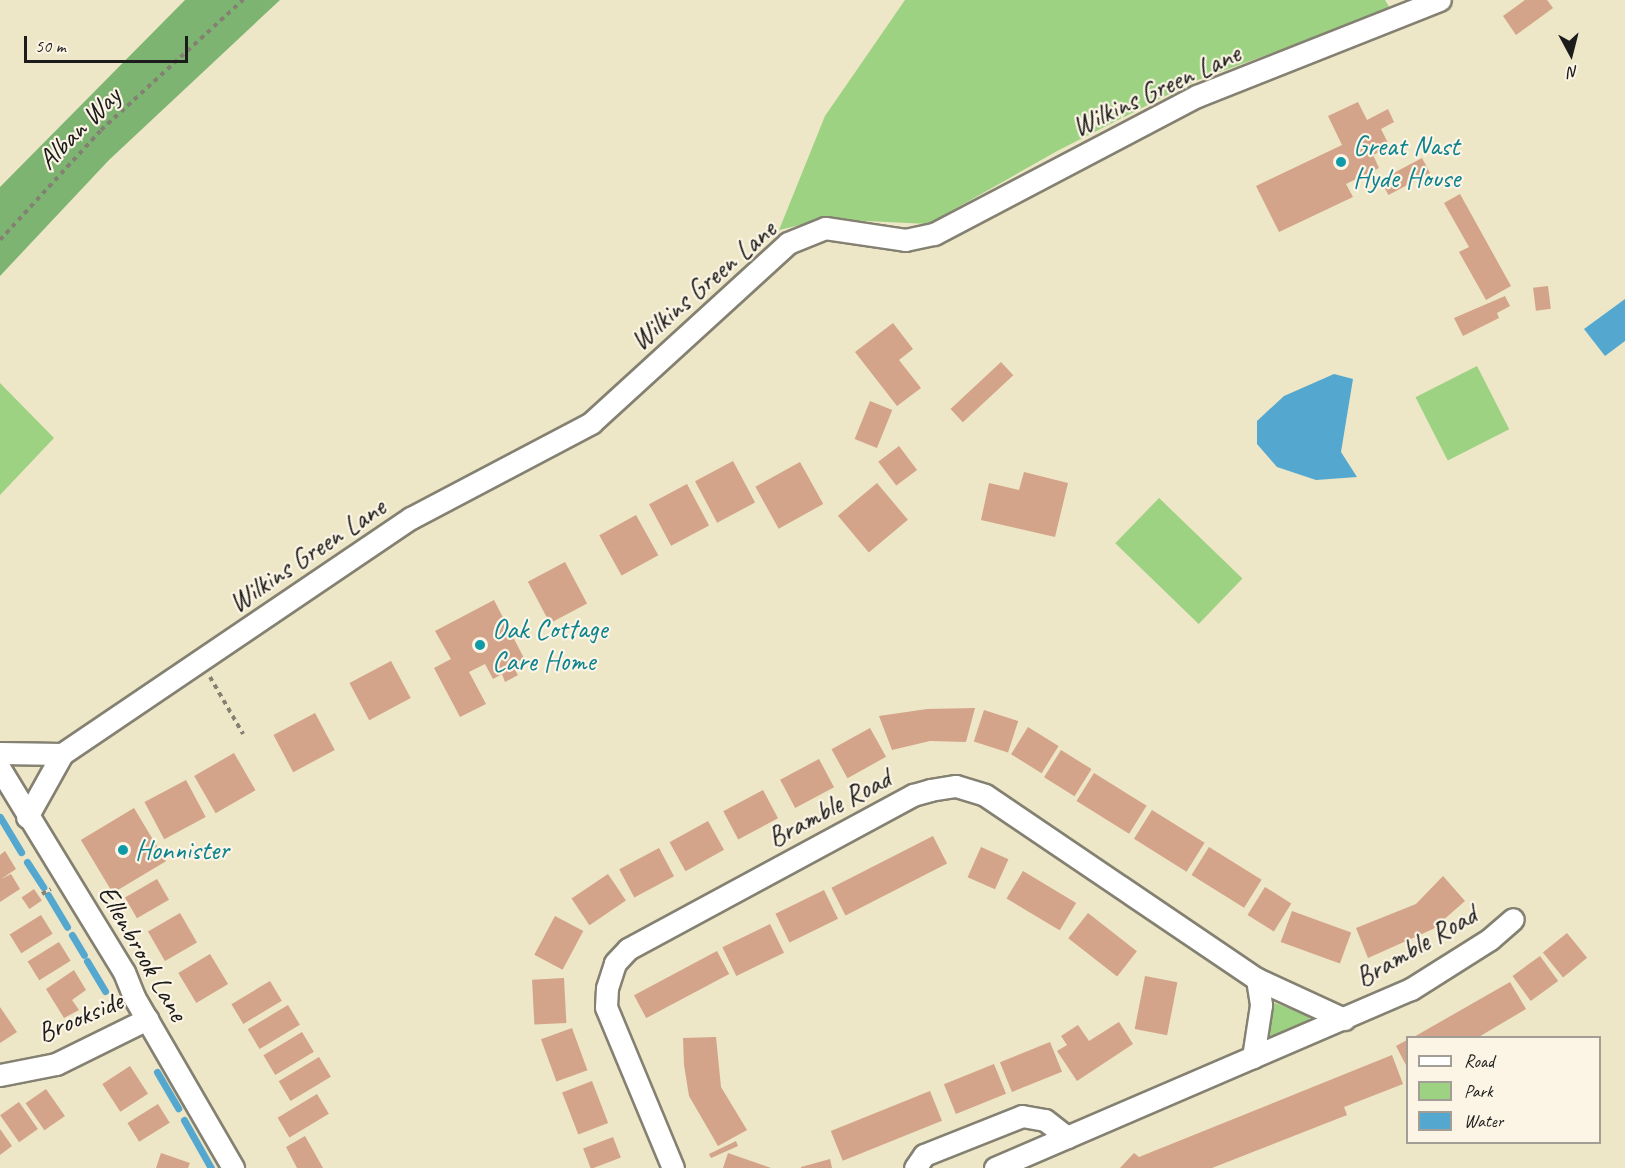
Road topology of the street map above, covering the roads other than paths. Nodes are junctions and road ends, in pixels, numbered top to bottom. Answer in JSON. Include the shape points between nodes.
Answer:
{"nodes":[{"id":1,"x":1440,"y":0,"type":"edge"},
{"id":2,"x":0,"y":753,"type":"edge"},
{"id":3,"x":62,"y":754,"type":"junction"},
{"id":4,"x":0,"y":769,"type":"edge"},
{"id":5,"x":27,"y":817,"type":"junction"},
{"id":6,"x":1513,"y":919,"type":"dead end"},
{"id":7,"x":1257,"y":979,"type":"junction"},
{"id":8,"x":147,"y":1019,"type":"junction"},
{"id":9,"x":1344,"y":1019,"type":"junction"},
{"id":10,"x":1253,"y":1057,"type":"junction"},
{"id":11,"x":0,"y":1074,"type":"edge"},
{"id":12,"x":1061,"y":1140,"type":"junction"},
{"id":13,"x":233,"y":1168,"type":"edge"},
{"id":14,"x":673,"y":1168,"type":"edge"},
{"id":15,"x":915,"y":1168,"type":"edge"},
{"id":16,"x":995,"y":1168,"type":"edge"},
{"id":17,"x":1041,"y":1168,"type":"edge"}],
"edges":[{"from":1,"to":3,"type":"street","name":"Wilkins Green Lane","via":[[1197,96],[934,234],[905,240],[825,228],[788,243],[591,423],[411,518]]},
{"from":2,"to":3,"type":"street"},
{"from":3,"to":5,"type":"street","name":"Wilkins Green Lane"},
{"from":4,"to":5,"type":"street","name":"Ellenbrook Lane"},
{"from":5,"to":8,"type":"street","name":"Ellenbrook Lane","via":[[124,972]]},
{"from":6,"to":9,"type":"street","name":"Bramble Road","via":[[1490,939],[1411,989]]},
{"from":7,"to":9,"type":"street","name":"Bramble Road"},
{"from":7,"to":10,"type":"street","via":[[1261,1005]]},
{"from":7,"to":14,"type":"street","name":"Bramble Road","via":[[985,795],[956,786],[913,795],[628,949],[615,963],[606,1007]]},
{"from":8,"to":11,"type":"street","name":"Brookside","via":[[56,1064]]},
{"from":8,"to":13,"type":"street","name":"Ellenbrook Lane"},
{"from":9,"to":10,"type":"street","name":"Bramble Road"},
{"from":10,"to":12,"type":"street","name":"Bramble Road"},
{"from":12,"to":15,"type":"street","via":[[1045,1120],[1022,1116],[924,1155]]},
{"from":12,"to":16,"type":"street","name":"Bramble Road"},
{"from":12,"to":17,"type":"street"}]}
